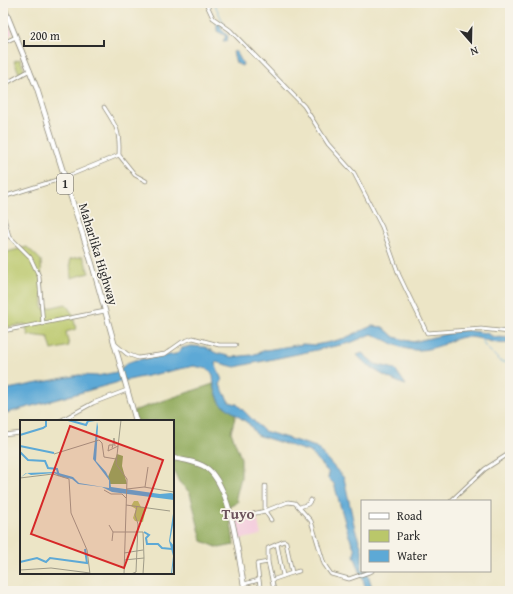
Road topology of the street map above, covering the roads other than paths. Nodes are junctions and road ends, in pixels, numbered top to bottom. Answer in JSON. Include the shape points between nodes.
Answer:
{"nodes":[{"id":1,"x":206,"y":3,"type":"edge"},
{"id":2,"x":3,"y":5,"type":"edge"},
{"id":3,"x":16,"y":37,"type":"junction"},
{"id":4,"x":3,"y":43,"type":"edge"},
{"id":5,"x":30,"y":70,"type":"junction"},
{"id":6,"x":3,"y":86,"type":"edge"},
{"id":7,"x":104,"y":107,"type":"dead end"},
{"id":8,"x":119,"y":155,"type":"junction"},
{"id":9,"x":63,"y":178,"type":"junction"},
{"id":10,"x":146,"y":181,"type":"dead end"},
{"id":11,"x":3,"y":197,"type":"edge"},
{"id":12,"x":3,"y":214,"type":"edge"},
{"id":13,"x":105,"y":311,"type":"junction"},
{"id":14,"x":43,"y":324,"type":"junction"},
{"id":15,"x":3,"y":331,"type":"edge"},
{"id":16,"x":510,"y":332,"type":"edge"},
{"id":17,"x":114,"y":343,"type":"junction"},
{"id":18,"x":236,"y":345,"type":"dead end"},
{"id":19,"x":127,"y":390,"type":"junction"},
{"id":20,"x":62,"y":420,"type":"edge"},
{"id":21,"x":136,"y":420,"type":"edge"},
{"id":22,"x":20,"y":433,"type":"edge"},
{"id":23,"x":3,"y":435,"type":"edge"},
{"id":24,"x":510,"y":453,"type":"edge"},
{"id":25,"x":174,"y":458,"type":"edge"},
{"id":26,"x":265,"y":486,"type":"dead end"},
{"id":27,"x":311,"y":500,"type":"dead end"},
{"id":28,"x":452,"y":500,"type":"edge"},
{"id":29,"x":300,"y":507,"type":"junction"},
{"id":30,"x":265,"y":511,"type":"junction"},
{"id":31,"x":231,"y":519,"type":"junction"},
{"id":32,"x":271,"y":520,"type":"dead end"},
{"id":33,"x":277,"y":544,"type":"junction"},
{"id":34,"x":268,"y":562,"type":"junction"},
{"id":35,"x":299,"y":571,"type":"dead end"},
{"id":36,"x":370,"y":572,"type":"edge"},
{"id":37,"x":292,"y":573,"type":"junction"},
{"id":38,"x":283,"y":576,"type":"junction"},
{"id":39,"x":259,"y":580,"type":"junction"},
{"id":40,"x":272,"y":580,"type":"junction"},
{"id":41,"x":244,"y":584,"type":"junction"},
{"id":42,"x":245,"y":591,"type":"edge"},
{"id":43,"x":261,"y":591,"type":"edge"},
{"id":44,"x":274,"y":591,"type":"edge"}],
"edges":[{"from":1,"to":16,"type":"street","via":[[213,18],[230,30],[304,106],[328,144],[354,173],[382,227],[399,275],[427,333],[481,329]]},
{"from":2,"to":3,"type":"highway","name":"Maharlika Highway","number":"1"},
{"from":3,"to":4,"type":"street"},
{"from":3,"to":5,"type":"highway","name":"Maharlika Highway","number":"1"},
{"from":5,"to":6,"type":"street"},
{"from":5,"to":9,"type":"highway","name":"Maharlika Highway","number":"1"},
{"from":7,"to":8,"type":"street","via":[[120,137]]},
{"from":8,"to":9,"type":"street"},
{"from":8,"to":10,"type":"street","via":[[135,175]]},
{"from":9,"to":11,"type":"street"},
{"from":9,"to":13,"type":"highway","name":"Maharlika Highway","number":"1"},
{"from":12,"to":14,"type":"street","via":[[9,236],[30,257],[39,276]]},
{"from":13,"to":14,"type":"street"},
{"from":13,"to":17,"type":"highway","name":"Maharlika Highway","number":"1"},
{"from":14,"to":15,"type":"street"},
{"from":17,"to":18,"type":"street","via":[[127,354],[138,358],[165,354],[182,342],[194,338],[219,345]]},
{"from":17,"to":19,"type":"highway","name":"Maharlika Highway","number":"1"},
{"from":19,"to":20,"type":"street","via":[[93,403]]},
{"from":19,"to":21,"type":"highway","name":"Maharlika Highway","number":"1"},
{"from":22,"to":23,"type":"street"},
{"from":24,"to":28,"type":"street","via":[[485,469]]},
{"from":25,"to":31,"type":"highway","via":[[195,463],[215,476],[224,491]]},
{"from":26,"to":30,"type":"street"},
{"from":27,"to":29,"type":"street"},
{"from":29,"to":30,"type":"street","via":[[288,502]]},
{"from":29,"to":36,"type":"street","via":[[311,521],[330,574],[349,579]]},
{"from":30,"to":31,"type":"street"},
{"from":30,"to":32,"type":"street"},
{"from":31,"to":41,"type":"highway"},
{"from":33,"to":34,"type":"street","via":[[268,548]]},
{"from":33,"to":37,"type":"street","via":[[286,542]]},
{"from":33,"to":38,"type":"street"},
{"from":34,"to":39,"type":"street","via":[[256,564]]},
{"from":34,"to":40,"type":"street"},
{"from":35,"to":37,"type":"street"},
{"from":37,"to":38,"type":"street"},
{"from":38,"to":40,"type":"street"},
{"from":39,"to":41,"type":"street"},
{"from":39,"to":43,"type":"street"},
{"from":40,"to":44,"type":"street"},
{"from":41,"to":42,"type":"highway"}]}
